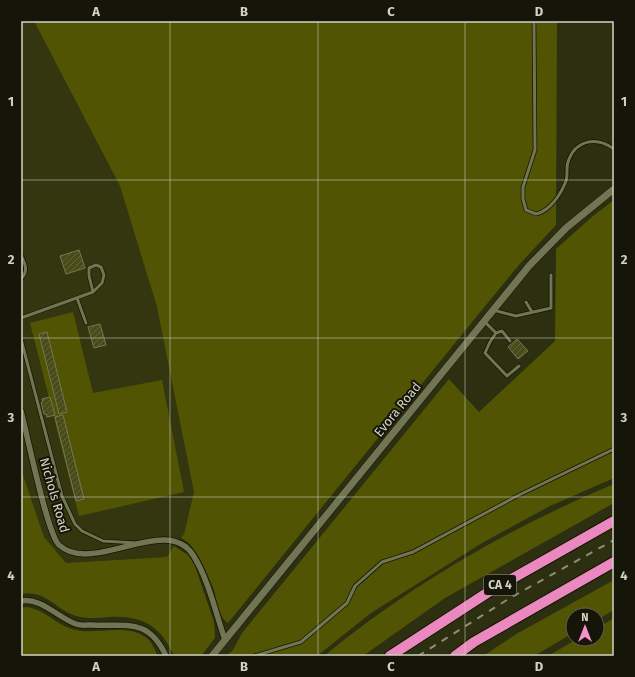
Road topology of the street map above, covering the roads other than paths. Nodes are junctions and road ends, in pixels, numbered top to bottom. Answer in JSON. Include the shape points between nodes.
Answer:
{"nodes":[{"id":1,"x":534,"y":21,"type":"edge"},
{"id":2,"x":614,"y":149,"type":"edge"},
{"id":3,"x":614,"y":189,"type":"edge"},
{"id":4,"x":21,"y":256,"type":"edge"},
{"id":5,"x":551,"y":275,"type":"dead end"},
{"id":6,"x":21,"y":280,"type":"edge"},
{"id":7,"x":93,"y":292,"type":"junction"},
{"id":8,"x":77,"y":298,"type":"junction"},
{"id":9,"x":526,"y":302,"type":"dead end"},
{"id":10,"x":493,"y":310,"type":"junction"},
{"id":11,"x":532,"y":312,"type":"junction"},
{"id":12,"x":21,"y":318,"type":"edge"},
{"id":13,"x":484,"y":321,"type":"junction"},
{"id":14,"x":86,"y":322,"type":"dead end"},
{"id":15,"x":496,"y":333,"type":"junction"},
{"id":16,"x":21,"y":339,"type":"edge"},
{"id":17,"x":510,"y":341,"type":"dead end"},
{"id":18,"x":519,"y":366,"type":"dead end"},
{"id":19,"x":21,"y":411,"type":"edge"},
{"id":20,"x":614,"y":449,"type":"edge"},
{"id":21,"x":614,"y":521,"type":"edge"},
{"id":22,"x":139,"y":544,"type":"junction"},
{"id":23,"x":614,"y":562,"type":"edge"},
{"id":24,"x":21,"y":601,"type":"edge"},
{"id":25,"x":225,"y":640,"type":"junction"},
{"id":26,"x":166,"y":656,"type":"edge"},
{"id":27,"x":212,"y":656,"type":"edge"},
{"id":28,"x":254,"y":656,"type":"edge"},
{"id":29,"x":390,"y":656,"type":"edge"},
{"id":30,"x":455,"y":656,"type":"edge"}],
"edges":[{"from":1,"to":2,"type":"lane","via":[[535,150],[523,187],[526,210],[536,214],[544,212],[555,200],[566,180],[567,164],[573,150],[583,142],[603,143]]},
{"from":3,"to":10,"type":"street","name":"Evora Road","via":[[556,237]]},
{"from":4,"to":6,"type":"lane","via":[[26,267],[26,275]]},
{"from":5,"to":11,"type":"lane","via":[[551,308]]},
{"from":7,"to":7,"type":"lane","via":[[102,283],[104,276],[101,267],[96,265],[89,268]]},
{"from":7,"to":8,"type":"lane"},
{"from":8,"to":12,"type":"lane"},
{"from":8,"to":14,"type":"lane"},
{"from":9,"to":11,"type":"lane"},
{"from":10,"to":11,"type":"lane","via":[[516,316]]},
{"from":10,"to":13,"type":"street","name":"Evora Road"},
{"from":13,"to":15,"type":"lane"},
{"from":13,"to":25,"type":"street","name":"Evora Road"},
{"from":15,"to":17,"type":"lane","via":[[502,331]]},
{"from":15,"to":18,"type":"lane","via":[[485,353],[507,376]]},
{"from":16,"to":22,"type":"lane","via":[[62,496],[75,524],[82,531],[103,541]]},
{"from":19,"to":22,"type":"street","name":"Nichols Road","via":[[47,517],[58,544],[67,550],[90,554]]},
{"from":20,"to":28,"type":"lane","via":[[514,497],[413,552],[382,562],[355,586],[347,603],[301,642]]},
{"from":21,"to":29,"type":"highway","number":"CA 4","via":[[487,593]]},
{"from":22,"to":25,"type":"street","name":"Nichols Road","via":[[155,540],[175,542],[193,554]]},
{"from":23,"to":30,"type":"highway","via":[[474,642]]},
{"from":24,"to":26,"type":"street","via":[[39,604],[76,624],[132,626],[148,632],[158,641]]},
{"from":25,"to":27,"type":"street","name":"Evora Road"}]}
